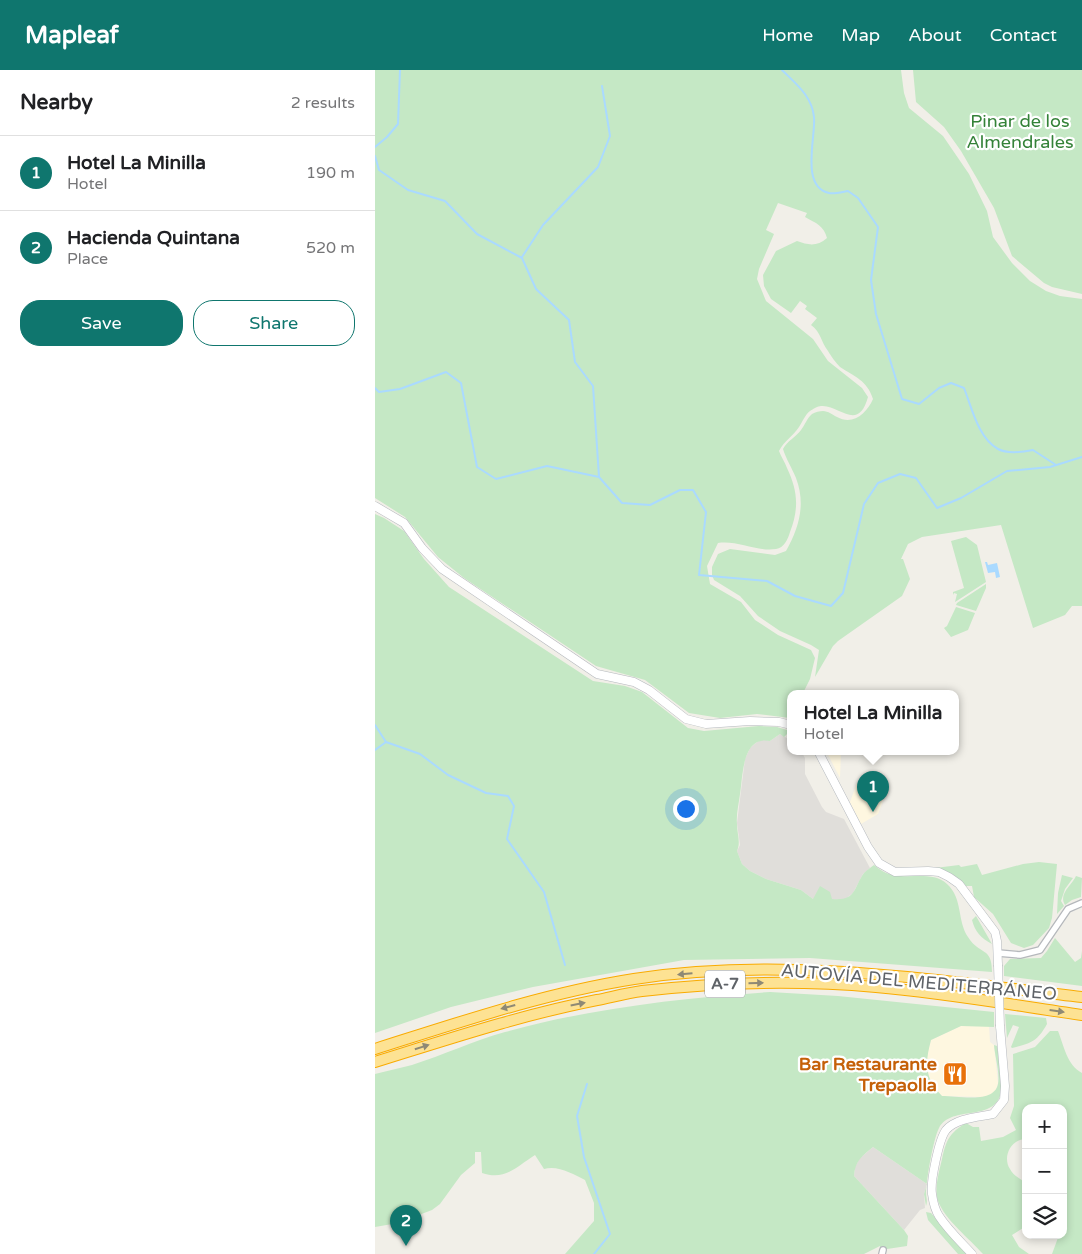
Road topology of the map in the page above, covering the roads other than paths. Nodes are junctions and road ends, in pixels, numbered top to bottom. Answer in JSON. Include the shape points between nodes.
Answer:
{"nodes":[{"id":1,"x":375,"y":506,"type":"edge"},
{"id":2,"x":787,"y":725,"type":"edge"},
{"id":3,"x":820,"y":755,"type":"edge"},
{"id":4,"x":1082,"y":903,"type":"edge"},
{"id":5,"x":998,"y":953,"type":"junction"},
{"id":6,"x":1082,"y":997,"type":"edge"},
{"id":7,"x":1082,"y":1015,"type":"edge"},
{"id":8,"x":375,"y":1049,"type":"edge"},
{"id":9,"x":375,"y":1062,"type":"edge"},
{"id":10,"x":972,"y":1254,"type":"edge"}],
"edges":[{"from":1,"to":2,"type":"main road","via":[[404,523],[442,569],[597,674],[634,682],[687,719],[706,724],[759,721]]},
{"from":3,"to":5,"type":"main road","via":[[879,863],[895,872],[939,872],[959,884],[995,932]]},
{"from":4,"to":5,"type":"street","via":[[1068,909],[1040,950],[1020,954]]},
{"from":5,"to":10,"type":"main road","bridge":true,"via":[[1004,1100],[993,1114],[967,1119],[946,1130],[931,1193],[939,1216]]},
{"from":6,"to":8,"type":"highway","name":"AUTOVÍA DEL MEDITERRÁNEO","number":"A-7","one_way":true,"via":[[847,973],[789,969],[724,970],[585,988],[485,1014]]},
{"from":9,"to":7,"type":"highway","name":"AUTOVÍA DEL MEDITERRÁNEO","number":"A-7","one_way":true,"via":[[551,1009],[641,992],[728,984],[875,987]]}]}
